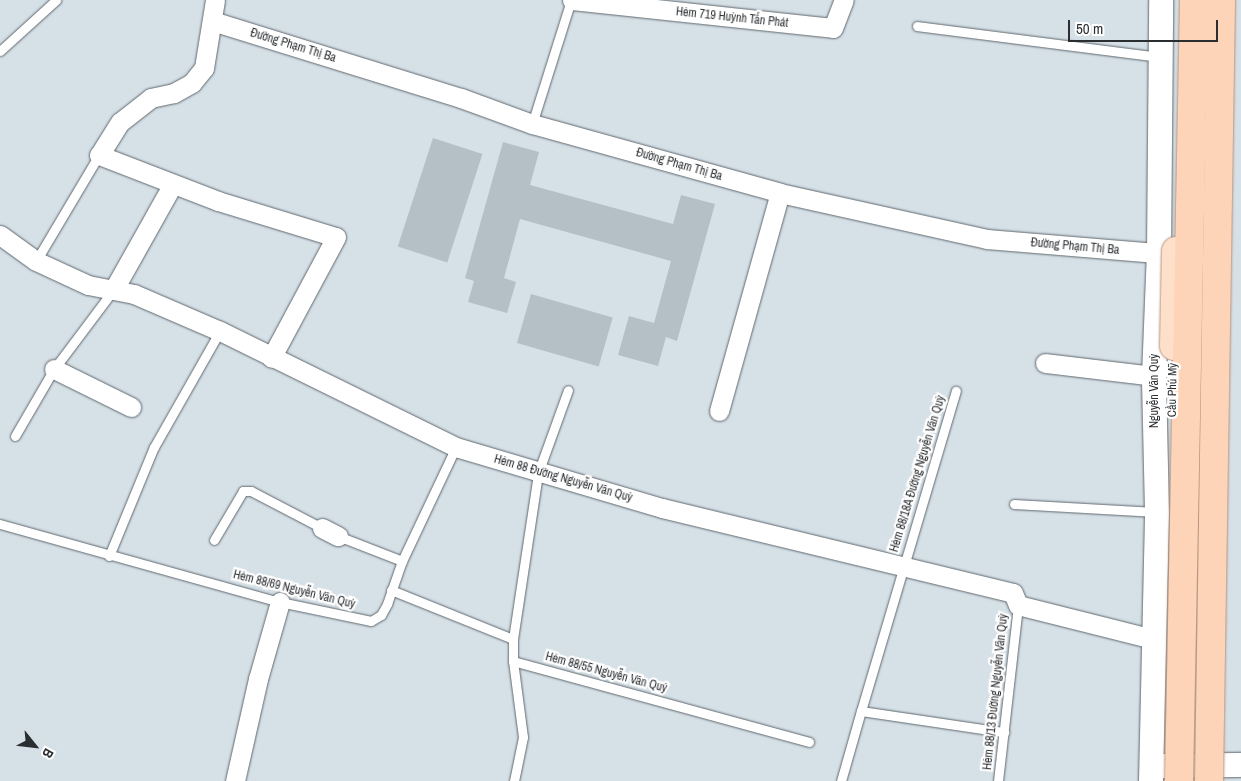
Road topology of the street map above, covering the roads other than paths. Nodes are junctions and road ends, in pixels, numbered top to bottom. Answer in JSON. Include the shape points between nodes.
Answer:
{"nodes":[{"id":1,"x":56,"y":0,"type":"edge"},
{"id":2,"x":216,"y":0,"type":"edge"},
{"id":3,"x":572,"y":0,"type":"edge"},
{"id":4,"x":844,"y":0,"type":"edge"},
{"id":5,"x":1161,"y":0,"type":"edge"},
{"id":6,"x":1183,"y":0,"type":"edge"},
{"id":7,"x":1194,"y":0,"type":"edge"},
{"id":8,"x":1221,"y":0,"type":"edge"},
{"id":9,"x":1229,"y":0,"type":"edge"},
{"id":10,"x":604,"y":2,"type":"edge"},
{"id":11,"x":212,"y":21,"type":"junction"},
{"id":12,"x":917,"y":26,"type":"dead end"},
{"id":13,"x":0,"y":51,"type":"edge"},
{"id":14,"x":1162,"y":58,"type":"junction"},
{"id":15,"x":532,"y":124,"type":"junction"},
{"id":16,"x":100,"y":156,"type":"junction"},
{"id":17,"x":173,"y":184,"type":"junction"},
{"id":18,"x":780,"y":193,"type":"junction"},
{"id":19,"x":0,"y":235,"type":"edge"},
{"id":20,"x":1159,"y":253,"type":"junction"},
{"id":21,"x":36,"y":261,"type":"junction"},
{"id":22,"x":114,"y":289,"type":"junction"},
{"id":23,"x":220,"y":332,"type":"junction"},
{"id":24,"x":271,"y":358,"type":"junction"},
{"id":25,"x":1045,"y":363,"type":"dead end"},
{"id":26,"x":54,"y":370,"type":"junction"},
{"id":27,"x":1154,"y":376,"type":"junction"},
{"id":28,"x":568,"y":390,"type":"dead end"},
{"id":29,"x":956,"y":391,"type":"dead end"},
{"id":30,"x":131,"y":407,"type":"dead end"},
{"id":31,"x":719,"y":411,"type":"dead end"},
{"id":32,"x":16,"y":436,"type":"dead end"},
{"id":33,"x":456,"y":447,"type":"junction"},
{"id":34,"x":538,"y":473,"type":"junction"},
{"id":35,"x":1014,"y":504,"type":"dead end"},
{"id":36,"x":1157,"y":512,"type":"junction"},
{"id":37,"x":0,"y":524,"type":"edge"},
{"id":38,"x":214,"y":540,"type":"dead end"},
{"id":39,"x":109,"y":556,"type":"junction"},
{"id":40,"x":402,"y":561,"type":"junction"},
{"id":41,"x":904,"y":565,"type":"junction"},
{"id":42,"x":391,"y":590,"type":"junction"},
{"id":43,"x":280,"y":602,"type":"junction"},
{"id":44,"x":1018,"y":605,"type":"junction"},
{"id":45,"x":1153,"y":639,"type":"junction"},
{"id":46,"x":514,"y":640,"type":"junction"},
{"id":47,"x":513,"y":661,"type":"junction"},
{"id":48,"x":861,"y":711,"type":"junction"},
{"id":49,"x":1004,"y":732,"type":"junction"},
{"id":50,"x":809,"y":742,"type":"dead end"},
{"id":51,"x":1241,"y":765,"type":"edge"},
{"id":52,"x":1157,"y":776,"type":"edge"},
{"id":53,"x":235,"y":781,"type":"edge"},
{"id":54,"x":514,"y":781,"type":"edge"},
{"id":55,"x":841,"y":781,"type":"edge"},
{"id":56,"x":998,"y":781,"type":"edge"},
{"id":57,"x":1179,"y":781,"type":"edge"},
{"id":58,"x":1209,"y":781,"type":"edge"},
{"id":59,"x":1219,"y":781,"type":"edge"}],
"edges":[{"from":1,"to":13,"type":"lane"},
{"from":2,"to":11,"type":"street"},
{"from":3,"to":10,"type":"street","name":"Hẻm 719 Huỳnh Tấn Phát"},
{"from":3,"to":15,"type":"lane"},
{"from":4,"to":10,"type":"street","name":"Hẻm 719 Huỳnh Tấn Phát","via":[[833,28]]},
{"from":5,"to":14,"type":"street","name":"Nguyễn Văn Quỳ"},
{"from":6,"to":52,"type":"main road","name":"Cầu Phú Mỹ","bridge":true,"via":[[1182,119]]},
{"from":7,"to":57,"type":"highway","name":"Cầu Phú Mỹ","bridge":true},
{"from":8,"to":58,"type":"highway","bridge":true},
{"from":9,"to":59,"type":"main road","via":[[1230,143]]},
{"from":11,"to":15,"type":"street","name":"Đường Phạm Thị Ba","via":[[461,98]]},
{"from":11,"to":16,"type":"street","via":[[204,68],[192,83],[174,93],[151,98],[120,122]]},
{"from":12,"to":14,"type":"lane"},
{"from":14,"to":20,"type":"street","name":"Nguyễn Văn Quỳ"},
{"from":15,"to":18,"type":"street","name":"Đường Phạm Thị Ba"},
{"from":16,"to":17,"type":"street"},
{"from":16,"to":21,"type":"lane"},
{"from":17,"to":22,"type":"street"},
{"from":17,"to":24,"type":"street","via":[[336,238]]},
{"from":18,"to":20,"type":"street","name":"Đường Phạm Thị Ba","via":[[986,239]]},
{"from":18,"to":31,"type":"street"},
{"from":19,"to":21,"type":"street","name":"Hẻm 88 Đường Nguyễn Văn Quỳ"},
{"from":20,"to":27,"type":"street","name":"Nguyễn Văn Quỳ"},
{"from":21,"to":22,"type":"street","name":"Hẻm 88 Đường Nguyễn Văn Quỳ","via":[[88,285]]},
{"from":22,"to":23,"type":"street","name":"Hẻm 88 Đường Nguyễn Văn Quỳ","via":[[134,294]]},
{"from":22,"to":26,"type":"lane"},
{"from":23,"to":24,"type":"street","name":"Hẻm 88 Đường Nguyễn Văn Quỳ"},
{"from":23,"to":39,"type":"lane","via":[[154,447]]},
{"from":24,"to":33,"type":"street","name":"Hẻm 88 Đường Nguyễn Văn Quỳ"},
{"from":25,"to":27,"type":"street"},
{"from":26,"to":30,"type":"street"},
{"from":26,"to":32,"type":"lane"},
{"from":27,"to":36,"type":"street","name":"Nguyễn Văn Quỳ"},
{"from":28,"to":34,"type":"lane"},
{"from":29,"to":41,"type":"lane","name":"Hẻm 88/18A Đường Nguyễn Văn Quỳ"},
{"from":33,"to":34,"type":"street","name":"Hẻm 88 Đường Nguyễn Văn Quỳ"},
{"from":33,"to":40,"type":"lane","name":"Hẻm 88/69 Nguyễn Văn Quỳ"},
{"from":34,"to":41,"type":"street","name":"Hẻm 88 Đường Nguyễn Văn Quỳ","via":[[662,508]]},
{"from":34,"to":46,"type":"lane"},
{"from":35,"to":36,"type":"lane"},
{"from":36,"to":45,"type":"street","name":"Nguyễn Văn Quỳ"},
{"from":37,"to":39,"type":"lane","name":"Hẻm 88/69 Nguyễn Văn Quỳ"},
{"from":38,"to":40,"type":"lane","via":[[244,490],[256,493],[330,532]]},
{"from":39,"to":43,"type":"lane","name":"Hẻm 88/69 Nguyễn Văn Quỳ"},
{"from":40,"to":42,"type":"lane","name":"Hẻm 88/69 Nguyễn Văn Quỳ"},
{"from":41,"to":44,"type":"street","name":"Hẻm 88 Đường Nguyễn Văn Quỳ","via":[[1013,593]]},
{"from":41,"to":48,"type":"lane","name":"Hẻm 88/18A Đường Nguyễn Văn Quỳ"},
{"from":42,"to":43,"type":"lane","name":"Hẻm 88/69 Nguyễn Văn Quỳ","via":[[381,615],[371,620]]},
{"from":42,"to":46,"type":"lane"},
{"from":43,"to":53,"type":"street","via":[[258,679]]},
{"from":44,"to":45,"type":"street","name":"Hẻm 88 Đường Nguyễn Văn Quỳ"},
{"from":44,"to":49,"type":"lane","name":"Hẻm 88/13 Đường Nguyễn Văn Quỳ"},
{"from":45,"to":52,"type":"street","name":"Nguyễn Văn Quỳ"},
{"from":46,"to":47,"type":"lane"},
{"from":47,"to":50,"type":"lane","name":"Hẻm 88/55 Nguyễn Văn Quý"},
{"from":47,"to":54,"type":"lane","via":[[522,737]]},
{"from":48,"to":49,"type":"lane"},
{"from":48,"to":55,"type":"lane","name":"Hẻm 88/18A Đường Nguyễn Văn Quỳ"},
{"from":49,"to":56,"type":"lane","name":"Hẻm 88/13 Đường Nguyễn Văn Quỳ"},
{"from":51,"to":52,"type":"street"}]}
